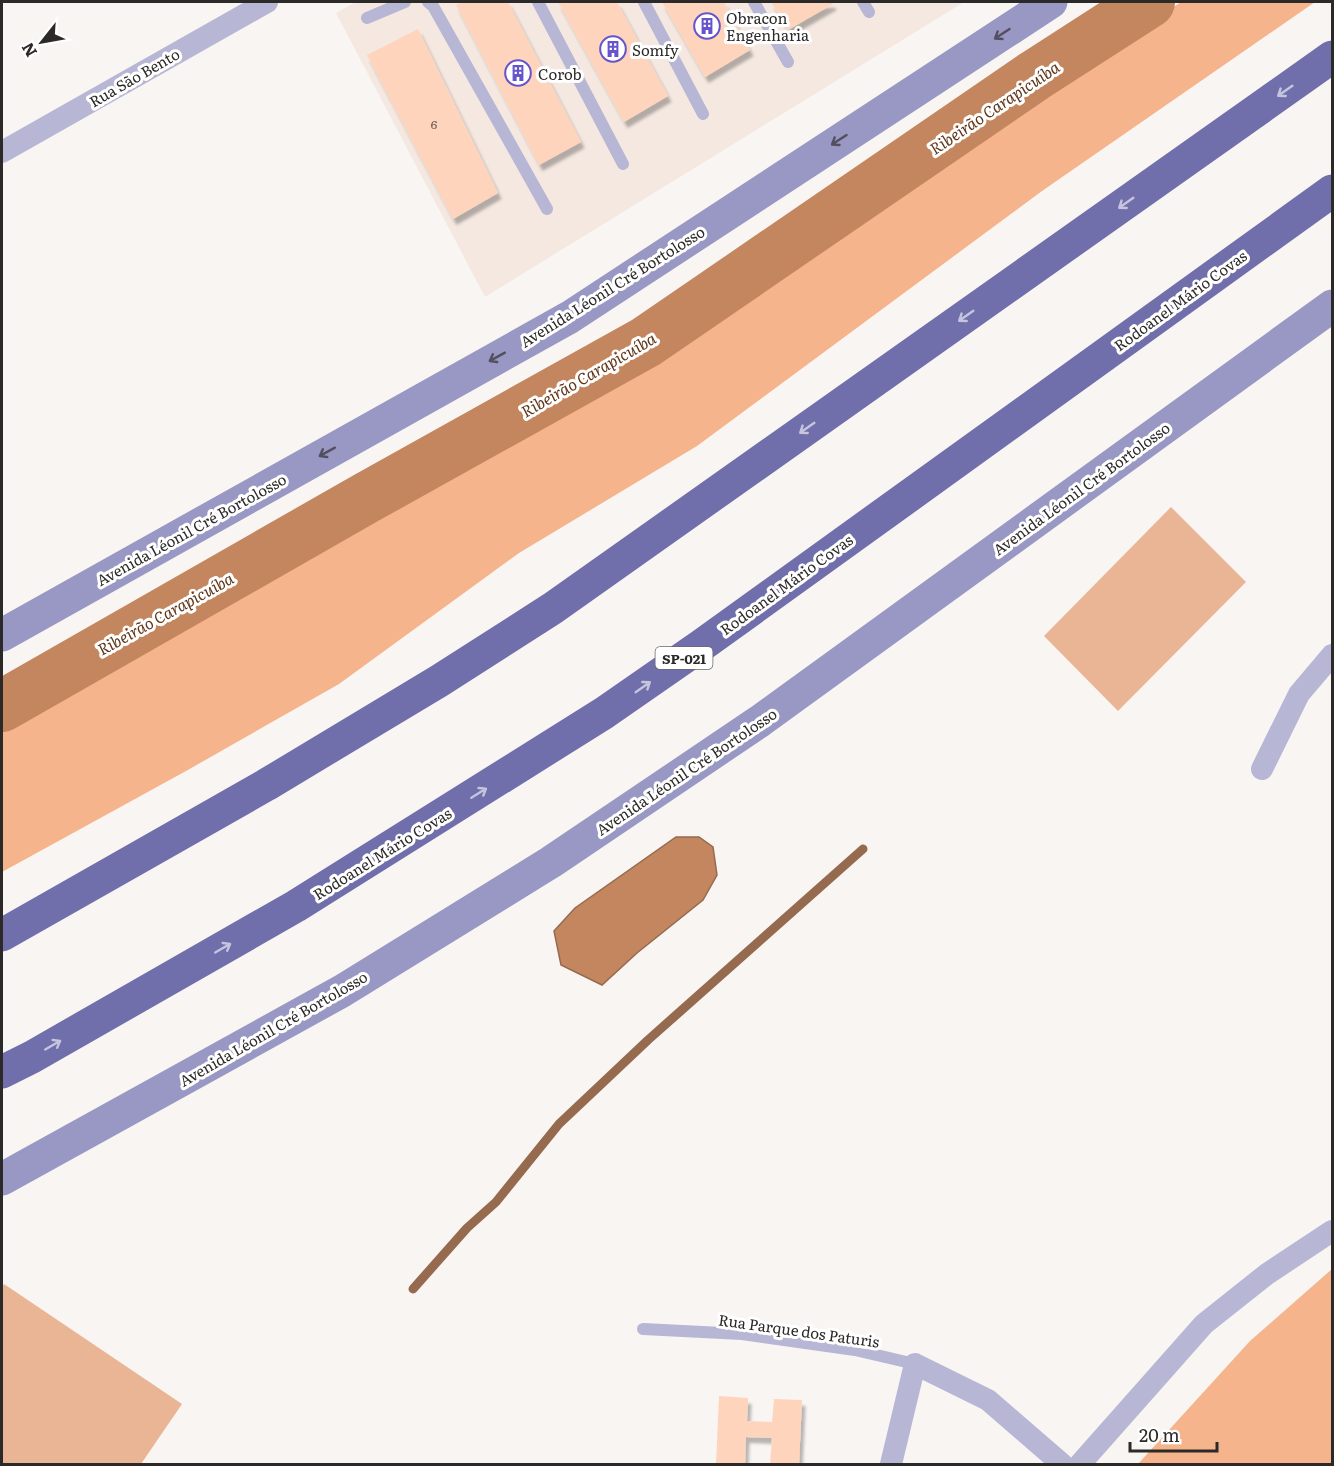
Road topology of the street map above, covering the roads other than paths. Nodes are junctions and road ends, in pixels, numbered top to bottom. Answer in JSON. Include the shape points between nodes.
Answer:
{"nodes":[{"id":1,"x":267,"y":2,"type":"edge"},
{"id":2,"x":405,"y":2,"type":"edge"},
{"id":3,"x":428,"y":2,"type":"edge"},
{"id":4,"x":538,"y":2,"type":"edge"},
{"id":5,"x":645,"y":2,"type":"edge"},
{"id":6,"x":754,"y":2,"type":"edge"},
{"id":7,"x":1051,"y":2,"type":"edge"},
{"id":8,"x":367,"y":18,"type":"dead end"},
{"id":9,"x":1332,"y":57,"type":"edge"},
{"id":10,"x":788,"y":62,"type":"dead end"},
{"id":11,"x":704,"y":114,"type":"dead end"},
{"id":12,"x":2,"y":152,"type":"edge"},
{"id":13,"x":623,"y":164,"type":"dead end"},
{"id":14,"x":1332,"y":191,"type":"edge"},
{"id":15,"x":547,"y":209,"type":"dead end"},
{"id":16,"x":1332,"y":306,"type":"edge"},
{"id":17,"x":2,"y":635,"type":"edge"},
{"id":18,"x":1332,"y":654,"type":"edge"},
{"id":19,"x":1262,"y":769,"type":"dead end"},
{"id":20,"x":2,"y":935,"type":"edge"},
{"id":21,"x":2,"y":1072,"type":"edge"},
{"id":22,"x":2,"y":1179,"type":"edge"},
{"id":23,"x":1332,"y":1231,"type":"edge"},
{"id":24,"x":643,"y":1329,"type":"dead end"},
{"id":25,"x":915,"y":1364,"type":"junction"},
{"id":26,"x":891,"y":1464,"type":"edge"},
{"id":27,"x":1062,"y":1464,"type":"edge"},
{"id":28,"x":1080,"y":1464,"type":"edge"}],
"edges":[{"from":1,"to":12,"type":"street","name":"Rua São Bento"},
{"from":2,"to":8,"type":"lane"},
{"from":3,"to":15,"type":"lane"},
{"from":4,"to":13,"type":"lane"},
{"from":5,"to":11,"type":"lane"},
{"from":6,"to":10,"type":"lane"},
{"from":7,"to":17,"type":"main road","name":"Avenida Léonil Cré Bortolosso","one_way":true,"via":[[570,317]]},
{"from":9,"to":20,"type":"highway","one_way":true,"via":[[554,608],[266,785]]},
{"from":21,"to":14,"type":"highway","name":"Rodoanel Mário Covas","number":"SP-021","one_way":true,"via":[[296,906],[604,714]]},
{"from":16,"to":22,"type":"main road","name":"Avenida Léonil Cré Bortolosso","via":[[760,721],[569,849],[342,991]]},
{"from":18,"to":19,"type":"street","via":[[1299,694]]},
{"from":23,"to":28,"type":"street","via":[[1267,1274],[1204,1324]]},
{"from":24,"to":25,"type":"lane","name":"Rua Parque dos Paturis","via":[[742,1334],[855,1350]]},
{"from":25,"to":26,"type":"street"},
{"from":25,"to":27,"type":"street","via":[[988,1400]]}]}
